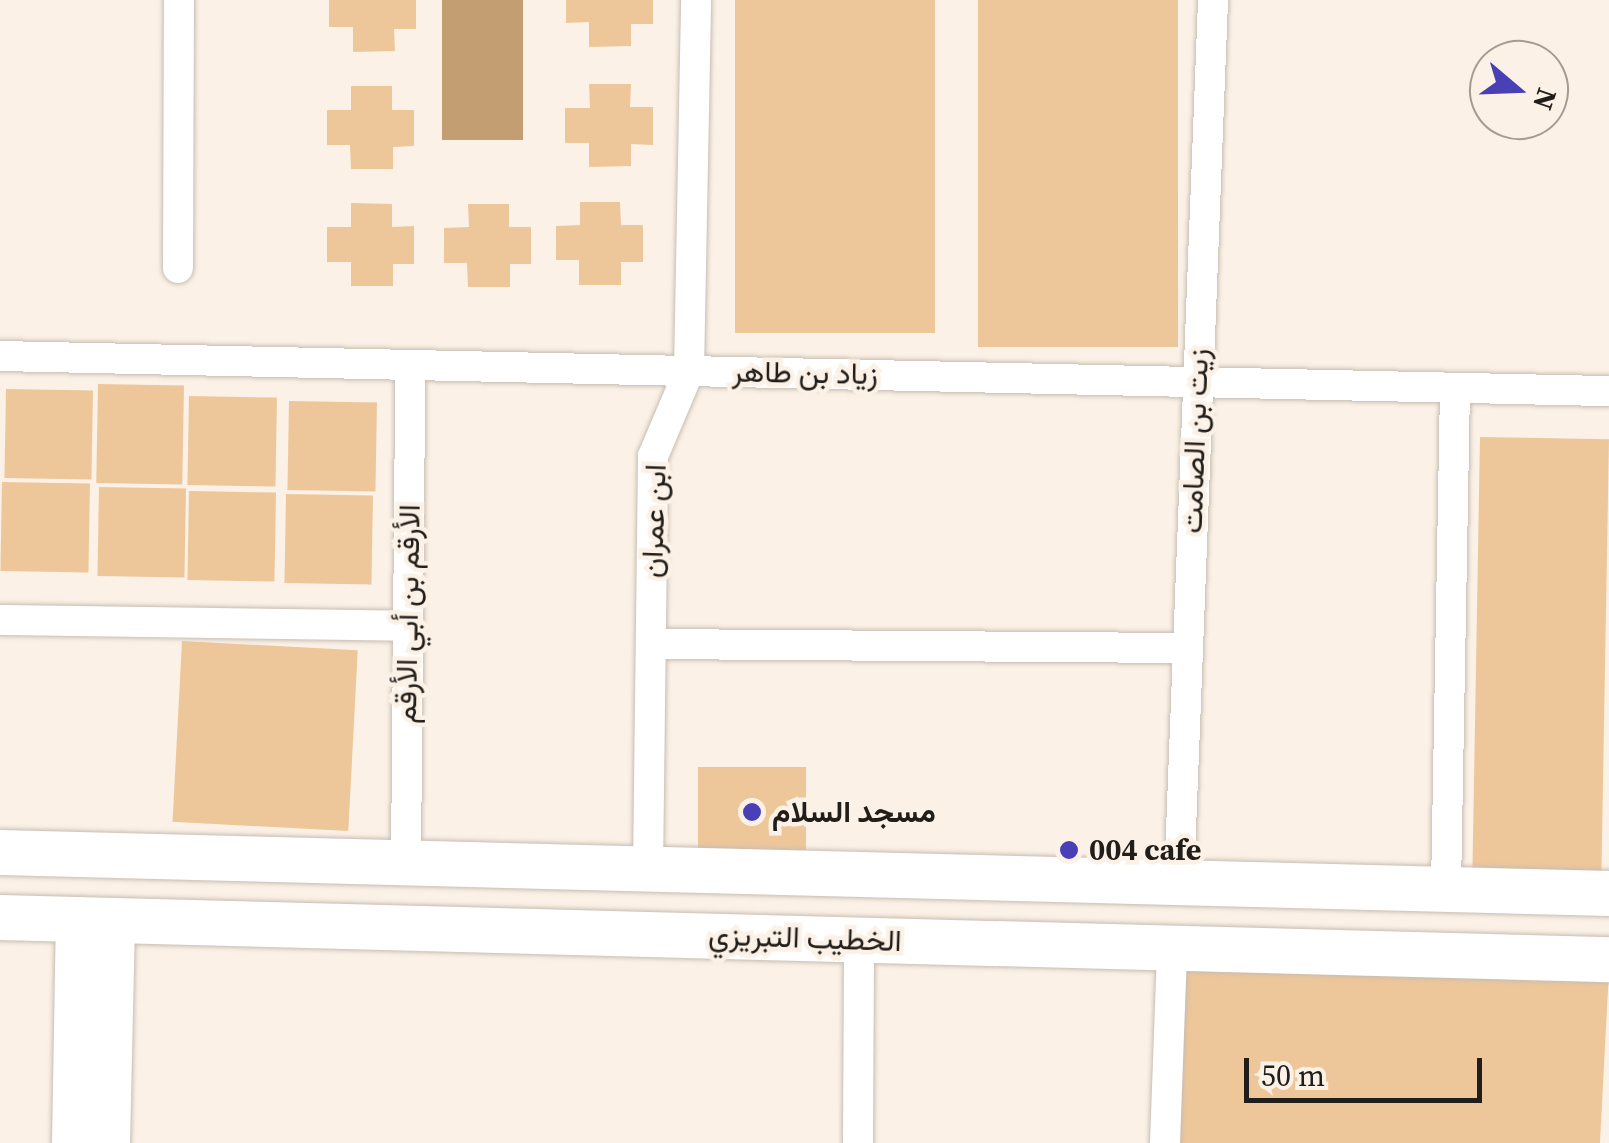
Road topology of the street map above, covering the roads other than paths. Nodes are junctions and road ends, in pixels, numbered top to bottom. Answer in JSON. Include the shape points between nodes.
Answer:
{"nodes":[{"id":1,"x":179,"y":0,"type":"edge"},
{"id":2,"x":696,"y":0,"type":"edge"},
{"id":3,"x":1213,"y":0,"type":"edge"},
{"id":4,"x":178,"y":268,"type":"dead end"},
{"id":5,"x":0,"y":356,"type":"edge"},
{"id":6,"x":410,"y":365,"type":"junction"},
{"id":7,"x":689,"y":371,"type":"junction"},
{"id":8,"x":1198,"y":382,"type":"junction"},
{"id":9,"x":1455,"y":388,"type":"junction"},
{"id":10,"x":1609,"y":392,"type":"edge"},
{"id":11,"x":0,"y":620,"type":"edge"},
{"id":12,"x":408,"y":626,"type":"junction"},
{"id":13,"x":651,"y":644,"type":"junction"},
{"id":14,"x":1188,"y":648,"type":"junction"},
{"id":15,"x":0,"y":852,"type":"edge"},
{"id":16,"x":406,"y":862,"type":"junction"},
{"id":17,"x":648,"y":868,"type":"junction"},
{"id":18,"x":1179,"y":882,"type":"junction"},
{"id":19,"x":1446,"y":889,"type":"junction"},
{"id":20,"x":1609,"y":893,"type":"edge"},
{"id":21,"x":0,"y":917,"type":"edge"},
{"id":22,"x":95,"y":920,"type":"junction"},
{"id":23,"x":859,"y":940,"type":"junction"},
{"id":24,"x":1172,"y":948,"type":"junction"},
{"id":25,"x":1609,"y":959,"type":"edge"},
{"id":26,"x":74,"y":1143,"type":"edge"},
{"id":27,"x":107,"y":1143,"type":"edge"},
{"id":28,"x":858,"y":1143,"type":"edge"},
{"id":29,"x":1166,"y":1143,"type":"edge"}],
"edges":[{"from":1,"to":4,"type":"street"},
{"from":2,"to":7,"type":"street","name":"ابن عمران"},
{"from":3,"to":8,"type":"street","name":"زيت بن الصامت"},
{"from":5,"to":6,"type":"street","name":"زياد بن طاهر"},
{"from":6,"to":7,"type":"street","name":"زياد بن طاهر"},
{"from":6,"to":12,"type":"street","name":"الأرقم بن أبي الأرقم"},
{"from":7,"to":8,"type":"street","name":"زياد بن طاهر"},
{"from":7,"to":13,"type":"street","name":"ابن عمران","via":[[653,456]]},
{"from":8,"to":9,"type":"street","name":"زياد بن طاهر"},
{"from":8,"to":14,"type":"street","name":"زيت بن الصامت"},
{"from":9,"to":10,"type":"street","name":"زياد بن طاهر"},
{"from":9,"to":19,"type":"street"},
{"from":11,"to":12,"type":"street"},
{"from":12,"to":16,"type":"street","name":"الأرقم بن أبي الأرقم"},
{"from":13,"to":14,"type":"street"},
{"from":13,"to":17,"type":"street","name":"ابن عمران"},
{"from":14,"to":18,"type":"street","name":"زيت بن الصامت"},
{"from":15,"to":16,"type":"street"},
{"from":16,"to":17,"type":"street"},
{"from":17,"to":18,"type":"street"},
{"from":18,"to":19,"type":"street"},
{"from":19,"to":20,"type":"street"},
{"from":21,"to":22,"type":"street","name":"الخطيب التبريزي"},
{"from":22,"to":23,"type":"street","name":"الخطيب التبريزي"},
{"from":22,"to":26,"type":"street"},
{"from":22,"to":27,"type":"street"},
{"from":23,"to":24,"type":"street","name":"الخطيب التبريزي"},
{"from":23,"to":28,"type":"street"},
{"from":24,"to":25,"type":"street","name":"الخطيب التبريزي"},
{"from":24,"to":29,"type":"street"}]}
